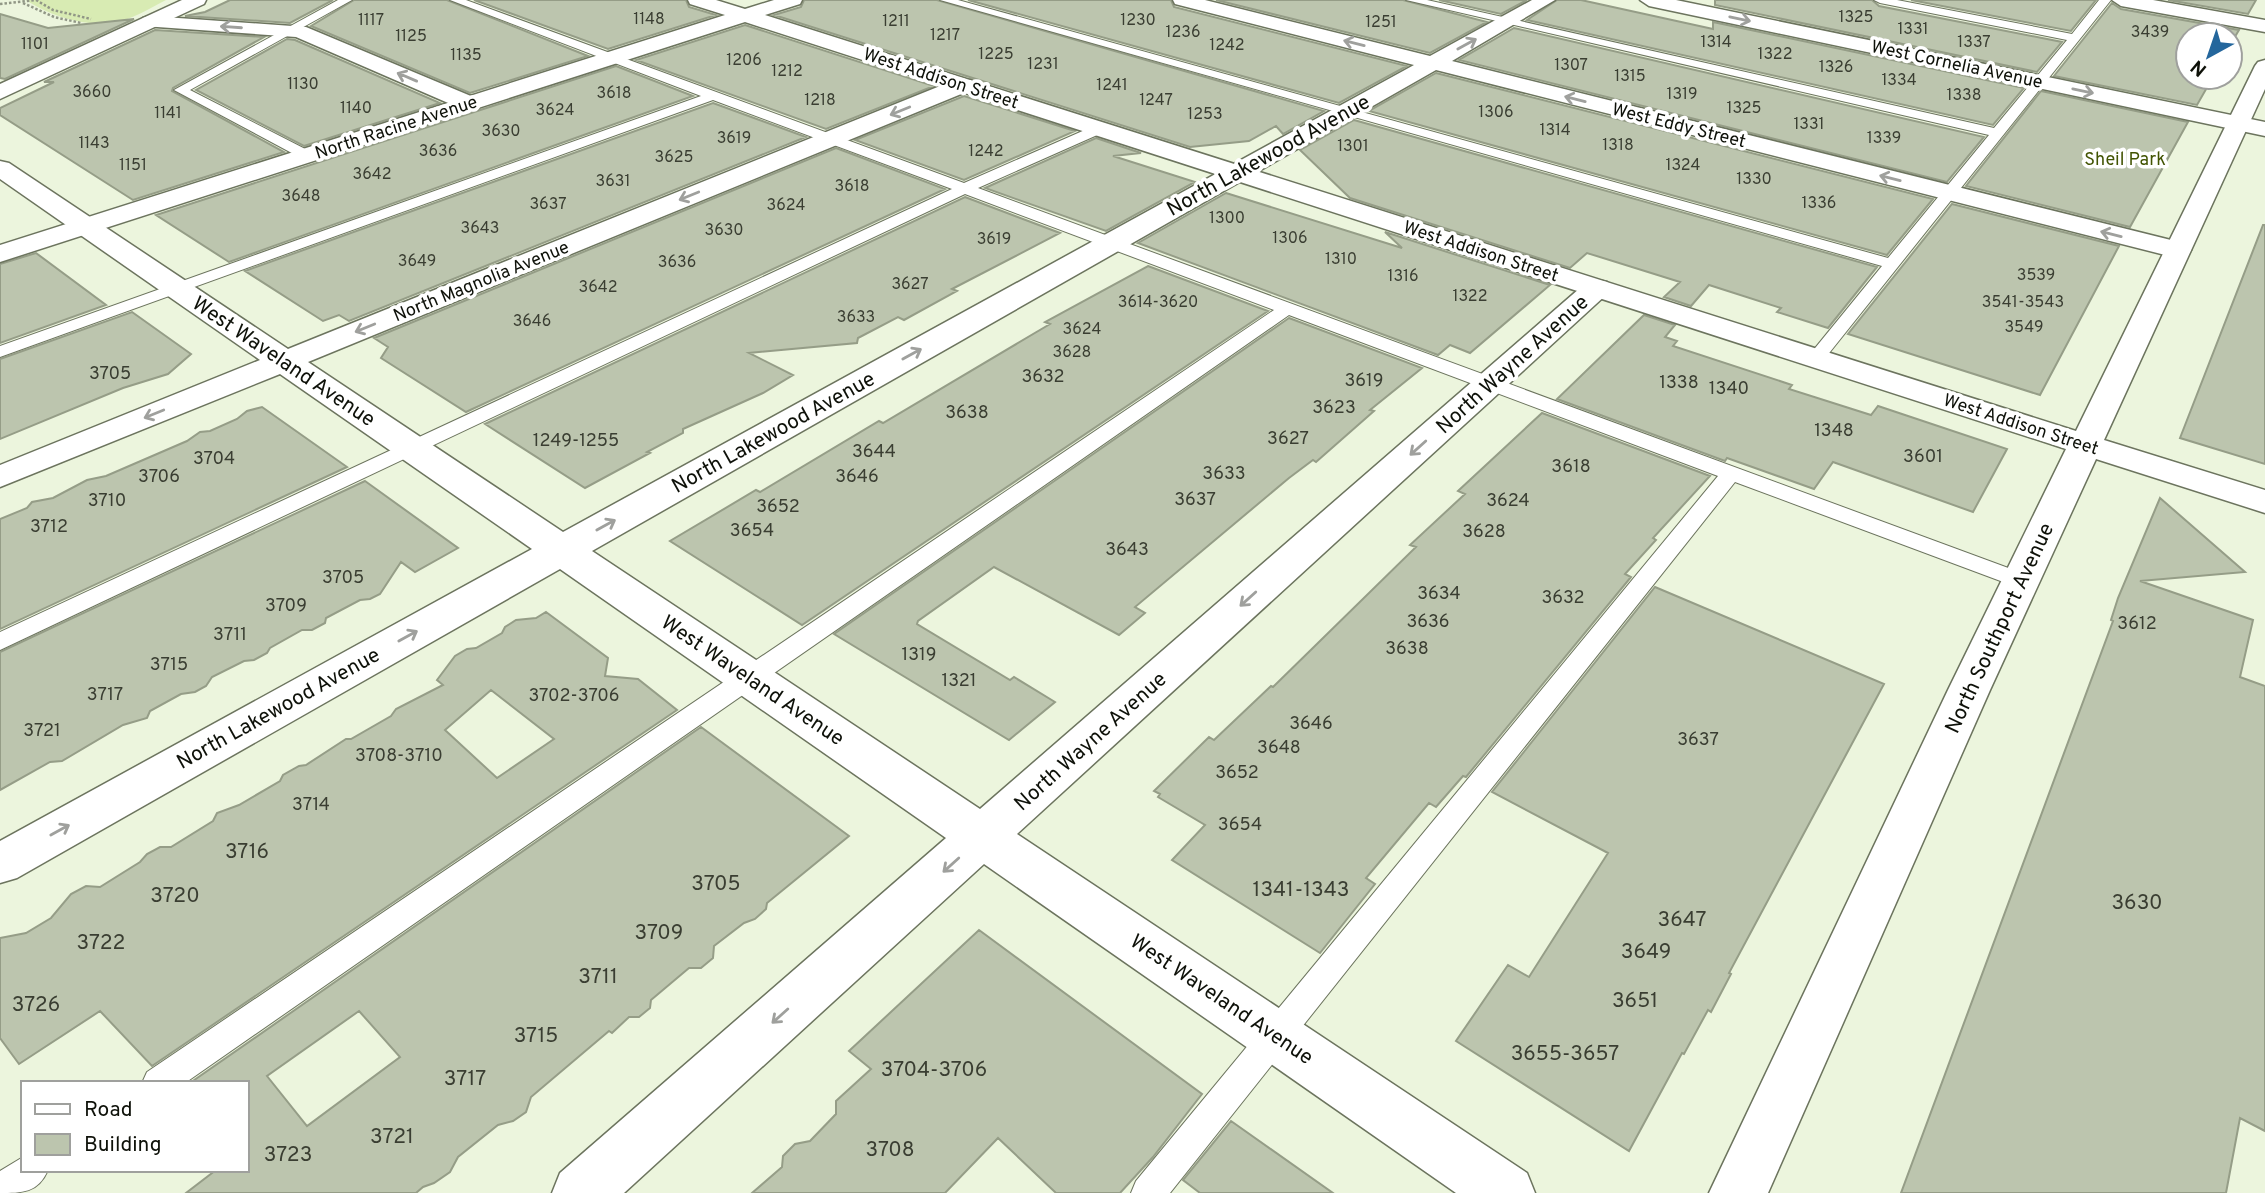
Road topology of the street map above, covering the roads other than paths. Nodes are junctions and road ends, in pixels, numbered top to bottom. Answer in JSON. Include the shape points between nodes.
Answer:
{"nodes":[{"id":1,"x":197,"y":0,"type":"edge"},
{"id":2,"x":346,"y":0,"type":"edge"},
{"id":3,"x":456,"y":0,"type":"edge"},
{"id":4,"x":697,"y":0,"type":"edge"},
{"id":5,"x":793,"y":0,"type":"edge"},
{"id":6,"x":946,"y":0,"type":"edge"},
{"id":7,"x":1182,"y":0,"type":"edge"},
{"id":8,"x":1412,"y":0,"type":"edge"},
{"id":9,"x":1546,"y":0,"type":"edge"},
{"id":10,"x":1649,"y":0,"type":"edge"},
{"id":11,"x":1880,"y":0,"type":"edge"},
{"id":12,"x":2105,"y":0,"type":"edge"},
{"id":13,"x":2121,"y":0,"type":"edge"},
{"id":14,"x":745,"y":15,"type":"junction"},
{"id":15,"x":150,"y":22,"type":"junction"},
{"id":16,"x":1507,"y":22,"type":"junction"},
{"id":17,"x":2265,"y":26,"type":"edge"},
{"id":18,"x":288,"y":31,"type":"junction"},
{"id":19,"x":2075,"y":38,"type":"junction"},
{"id":20,"x":612,"y":58,"type":"junction"},
{"id":21,"x":1433,"y":63,"type":"junction"},
{"id":22,"x":2265,"y":66,"type":"edge"},
{"id":23,"x":2039,"y":81,"type":"junction"},
{"id":24,"x":963,"y":85,"type":"junction"},
{"id":25,"x":0,"y":92,"type":"edge"},
{"id":26,"x":715,"y":95,"type":"junction"},
{"id":27,"x":470,"y":104,"type":"junction"},
{"id":28,"x":1345,"y":113,"type":"junction"},
{"id":29,"x":2238,"y":123,"type":"junction"},
{"id":30,"x":1100,"y":129,"type":"junction"},
{"id":31,"x":2265,"y":129,"type":"edge"},
{"id":32,"x":1998,"y":133,"type":"junction"},
{"id":33,"x":831,"y":139,"type":"junction"},
{"id":34,"x":308,"y":156,"type":"junction"},
{"id":35,"x":2,"y":171,"type":"edge"},
{"id":36,"x":1236,"y":173,"type":"junction"},
{"id":37,"x":964,"y":188,"type":"junction"},
{"id":38,"x":1949,"y":193,"type":"junction"},
{"id":39,"x":86,"y":227,"type":"junction"},
{"id":40,"x":1111,"y":243,"type":"junction"},
{"id":41,"x":2177,"y":250,"type":"junction"},
{"id":42,"x":0,"y":254,"type":"edge"},
{"id":43,"x":1892,"y":264,"type":"junction"},
{"id":44,"x":177,"y":288,"type":"junction"},
{"id":45,"x":1597,"y":288,"type":"junction"},
{"id":46,"x":1287,"y":309,"type":"junction"},
{"id":47,"x":0,"y":352,"type":"edge"},
{"id":48,"x":1816,"y":358,"type":"junction"},
{"id":49,"x":284,"y":361,"type":"junction"},
{"id":50,"x":1490,"y":383,"type":"junction"},
{"id":51,"x":2085,"y":445,"type":"junction"},
{"id":52,"x":412,"y":448,"type":"junction"},
{"id":53,"x":1731,"y":473,"type":"junction"},
{"id":54,"x":0,"y":477,"type":"edge"},
{"id":55,"x":2265,"y":502,"type":"edge"},
{"id":56,"x":562,"y":550,"type":"junction"},
{"id":57,"x":2022,"y":581,"type":"junction"},
{"id":58,"x":0,"y":642,"type":"edge"},
{"id":59,"x":749,"y":678,"type":"junction"},
{"id":60,"x":983,"y":836,"type":"junction"},
{"id":61,"x":0,"y":864,"type":"edge"},
{"id":62,"x":1275,"y":1035,"type":"junction"},
{"id":63,"x":161,"y":1081,"type":"edge"},
{"id":64,"x":28,"y":1172,"type":"edge"},
{"id":65,"x":0,"y":1191,"type":"edge"},
{"id":66,"x":581,"y":1193,"type":"edge"},
{"id":67,"x":1148,"y":1193,"type":"edge"},
{"id":68,"x":1506,"y":1193,"type":"edge"},
{"id":69,"x":1738,"y":1193,"type":"edge"}],
"edges":[{"from":1,"to":15,"type":"street"},
{"from":2,"to":18,"type":"lane"},
{"from":3,"to":20,"type":"lane"},
{"from":4,"to":14,"type":"street","name":"West Addison Street"},
{"from":5,"to":14,"type":"street","name":"North Racine Avenue"},
{"from":6,"to":28,"type":"lane"},
{"from":21,"to":7,"type":"street","name":"West Eddy Street","one_way":true},
{"from":8,"to":16,"type":"lane"},
{"from":9,"to":16,"type":"street","name":"North Lakewood Avenue"},
{"from":10,"to":23,"type":"street","name":"West Cornelia Avenue","one_way":true},
{"from":11,"to":19,"type":"lane"},
{"from":12,"to":19,"type":"lane"},
{"from":13,"to":17,"type":"street"},
{"from":14,"to":20,"type":"street","name":"North Racine Avenue"},
{"from":14,"to":24,"type":"street","name":"West Addison Street"},
{"from":18,"to":15,"type":"street","one_way":true},
{"from":15,"to":25,"type":"street"},
{"from":21,"to":16,"type":"street","name":"North Lakewood Avenue","one_way":true},
{"from":16,"to":32,"type":"lane"},
{"from":27,"to":18,"type":"street","one_way":true,"via":[[299,31]]},
{"from":18,"to":34,"type":"lane","via":[[180,90]]},
{"from":19,"to":23,"type":"lane"},
{"from":20,"to":26,"type":"lane"},
{"from":20,"to":27,"type":"street","name":"North Racine Avenue"},
{"from":21,"to":28,"type":"street","name":"North Lakewood Avenue"},
{"from":38,"to":21,"type":"street","name":"West Eddy Street","one_way":true},
{"from":22,"to":29,"type":"street","name":"North Southport Avenue"},
{"from":23,"to":29,"type":"street","name":"West Cornelia Avenue","one_way":true},
{"from":23,"to":32,"type":"lane"},
{"from":24,"to":30,"type":"street","name":"West Addison Street"},
{"from":24,"to":33,"type":"street","name":"North Magnolia Avenue","one_way":true},
{"from":26,"to":33,"type":"lane"},
{"from":26,"to":44,"type":"lane"},
{"from":27,"to":34,"type":"street","name":"North Racine Avenue"},
{"from":28,"to":36,"type":"street","name":"North Lakewood Avenue"},
{"from":28,"to":43,"type":"lane"},
{"from":29,"to":31,"type":"street","name":"West Cornelia Avenue"},
{"from":29,"to":41,"type":"street","name":"North Southport Avenue"},
{"from":30,"to":36,"type":"street","name":"West Addison Street"},
{"from":30,"to":37,"type":"lane"},
{"from":32,"to":38,"type":"lane"},
{"from":33,"to":37,"type":"lane"},
{"from":33,"to":49,"type":"street","name":"North Magnolia Avenue","one_way":true},
{"from":34,"to":39,"type":"street","name":"North Racine Avenue"},
{"from":35,"to":39,"type":"street","name":"West Waveland Avenue"},
{"from":36,"to":40,"type":"street","name":"North Lakewood Avenue"},
{"from":36,"to":45,"type":"street","name":"West Addison Street"},
{"from":37,"to":40,"type":"lane"},
{"from":37,"to":52,"type":"lane"},
{"from":41,"to":38,"type":"street","name":"West Eddy Street","one_way":true},
{"from":38,"to":43,"type":"lane"},
{"from":39,"to":42,"type":"street","name":"North Racine Avenue"},
{"from":39,"to":44,"type":"street","name":"West Waveland Avenue"},
{"from":40,"to":46,"type":"lane"},
{"from":56,"to":40,"type":"street","name":"North Lakewood Avenue","one_way":true},
{"from":41,"to":51,"type":"street","name":"North Southport Avenue"},
{"from":43,"to":48,"type":"lane"},
{"from":44,"to":47,"type":"lane"},
{"from":44,"to":49,"type":"street","name":"West Waveland Avenue"},
{"from":45,"to":48,"type":"street","name":"West Addison Street"},
{"from":45,"to":50,"type":"street","name":"North Wayne Avenue"},
{"from":46,"to":50,"type":"lane"},
{"from":46,"to":59,"type":"lane"},
{"from":48,"to":51,"type":"street","name":"West Addison Street"},
{"from":49,"to":52,"type":"street","name":"West Waveland Avenue"},
{"from":49,"to":54,"type":"street","name":"North Magnolia Avenue","one_way":true},
{"from":50,"to":53,"type":"lane"},
{"from":50,"to":60,"type":"street","name":"North Wayne Avenue","one_way":true},
{"from":51,"to":55,"type":"street","name":"West Addison Street"},
{"from":51,"to":57,"type":"street","name":"North Southport Avenue"},
{"from":52,"to":56,"type":"street","name":"West Waveland Avenue"},
{"from":52,"to":58,"type":"lane"},
{"from":53,"to":57,"type":"lane"},
{"from":53,"to":62,"type":"lane"},
{"from":56,"to":59,"type":"street","name":"West Waveland Avenue"},
{"from":61,"to":56,"type":"street","name":"North Lakewood Avenue","one_way":true},
{"from":57,"to":69,"type":"street","name":"North Southport Avenue"},
{"from":59,"to":60,"type":"street","name":"West Waveland Avenue"},
{"from":59,"to":63,"type":"lane"},
{"from":60,"to":62,"type":"street","name":"West Waveland Avenue"},
{"from":60,"to":66,"type":"street","name":"North Wayne Avenue","one_way":true},
{"from":62,"to":67,"type":"lane"},
{"from":62,"to":68,"type":"street","name":"West Waveland Avenue"},
{"from":64,"to":65,"type":"lane"}]}
